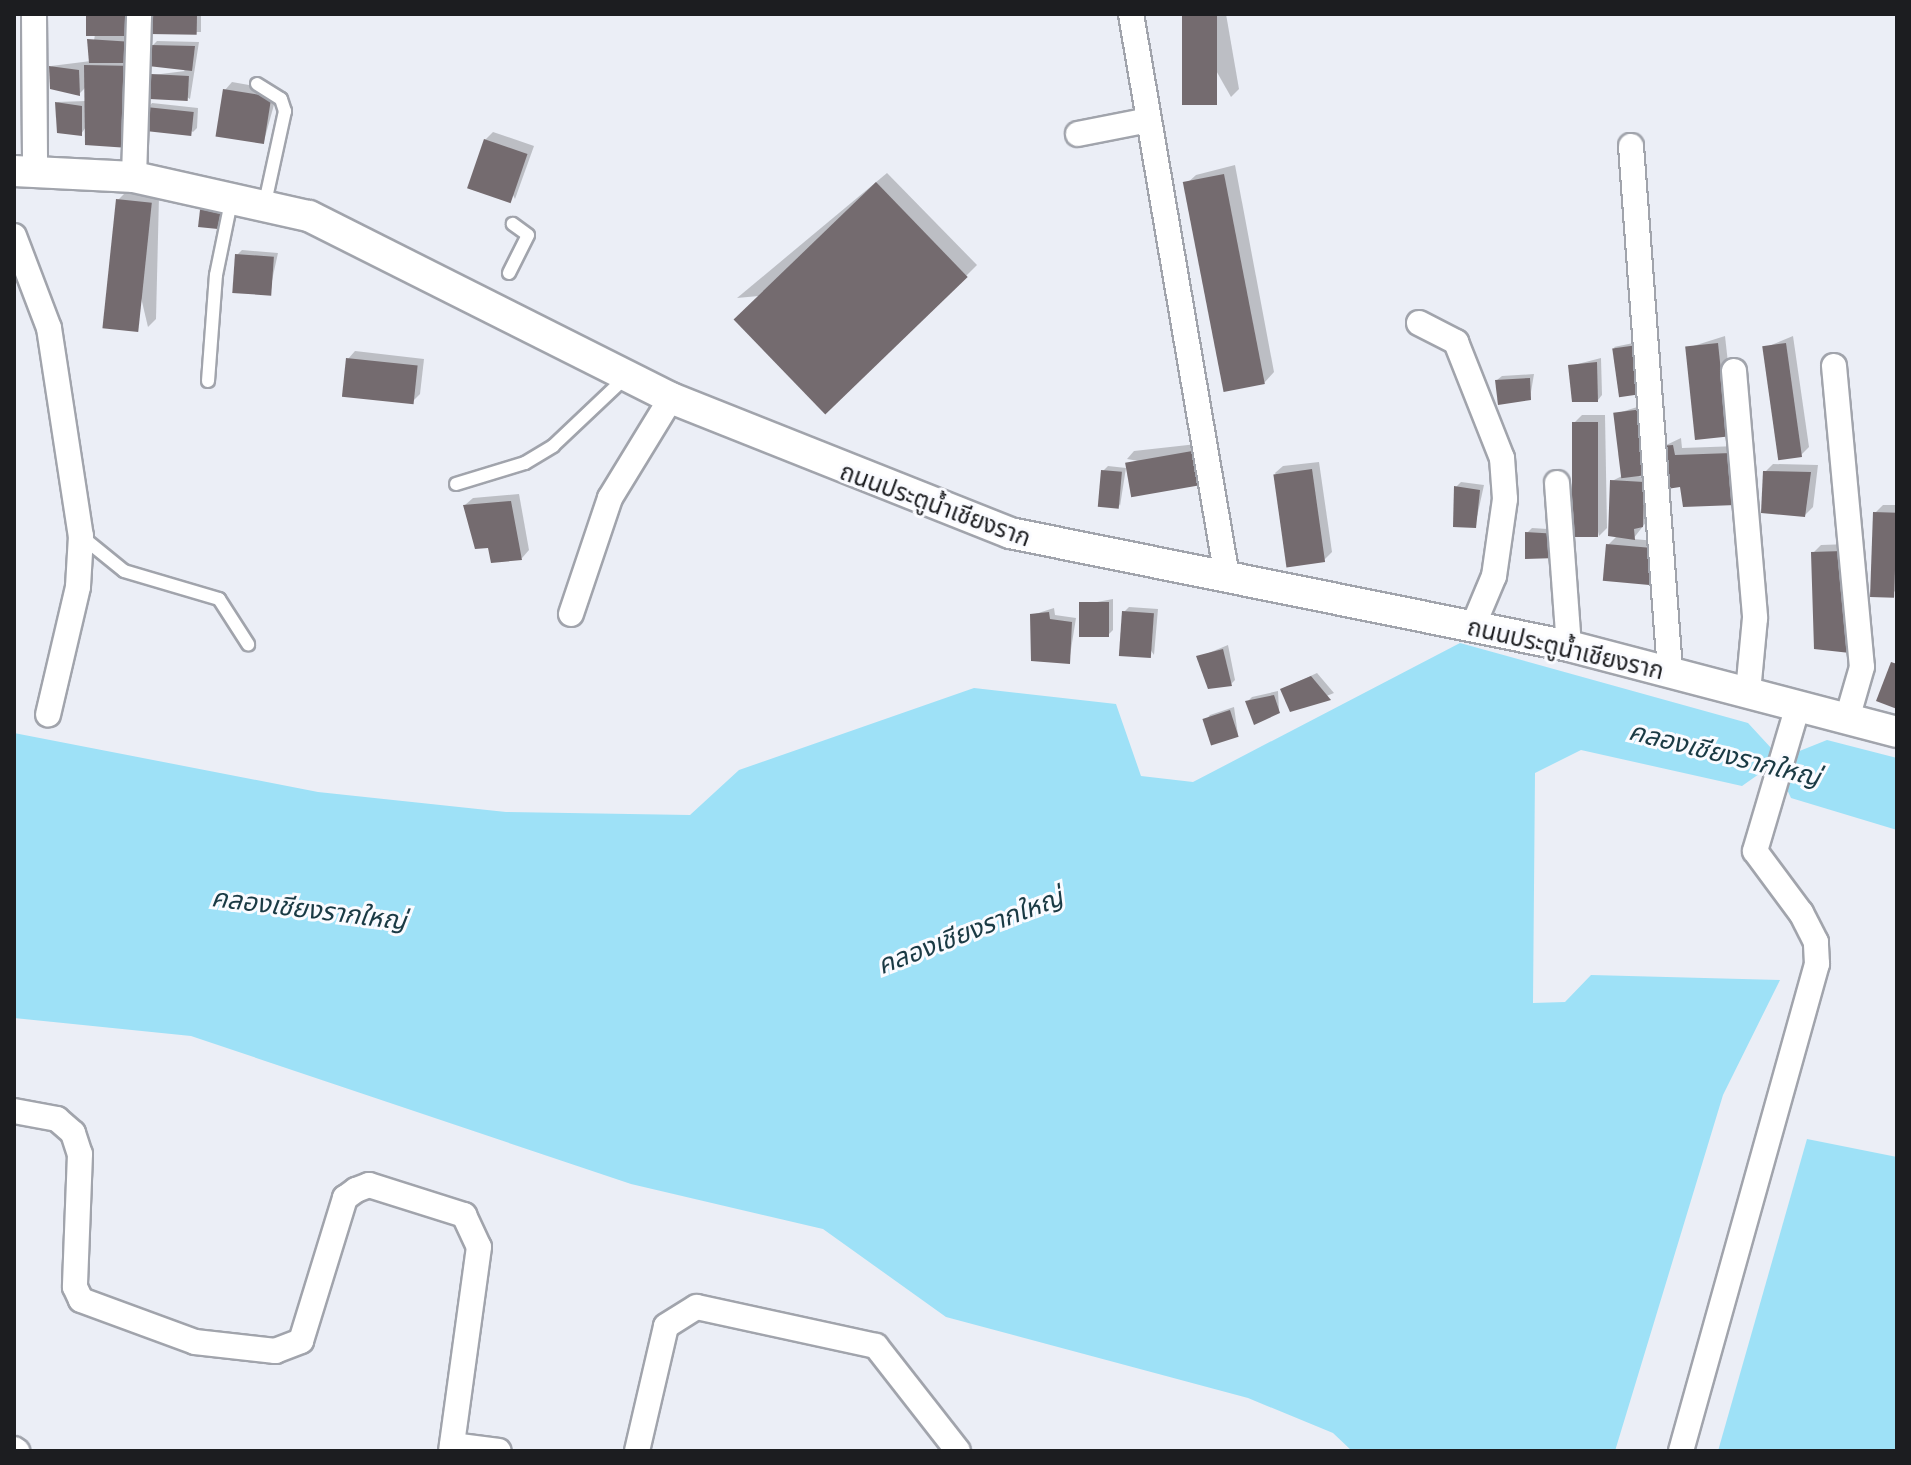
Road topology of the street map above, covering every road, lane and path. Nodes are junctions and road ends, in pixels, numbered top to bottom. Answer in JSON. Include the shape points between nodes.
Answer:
{"nodes":[{"id":1,"x":34,"y":14,"type":"edge"},
{"id":2,"x":139,"y":14,"type":"edge"},
{"id":3,"x":1131,"y":14,"type":"edge"},
{"id":4,"x":257,"y":84,"type":"dead end"},
{"id":5,"x":1149,"y":120,"type":"junction"},
{"id":6,"x":1078,"y":134,"type":"dead end"},
{"id":7,"x":1631,"y":146,"type":"dead end"},
{"id":8,"x":24,"y":171,"type":"edge"},
{"id":9,"x":134,"y":177,"type":"junction"},
{"id":10,"x":233,"y":194,"type":"junction"},
{"id":11,"x":265,"y":203,"type":"junction"},
{"id":12,"x":513,"y":224,"type":"dead end"},
{"id":13,"x":14,"y":236,"type":"edge"},
{"id":14,"x":509,"y":273,"type":"dead end"},
{"id":15,"x":1419,"y":323,"type":"dead end"},
{"id":16,"x":1834,"y":366,"type":"dead end"},
{"id":17,"x":1734,"y":371,"type":"dead end"},
{"id":18,"x":627,"y":376,"type":"junction"},
{"id":19,"x":208,"y":381,"type":"dead end"},
{"id":20,"x":671,"y":398,"type":"junction"},
{"id":21,"x":1557,"y":483,"type":"dead end"},
{"id":22,"x":456,"y":484,"type":"dead end"},
{"id":23,"x":81,"y":536,"type":"junction"},
{"id":24,"x":1227,"y":577,"type":"junction"},
{"id":25,"x":571,"y":614,"type":"dead end"},
{"id":26,"x":1473,"y":626,"type":"junction"},
{"id":27,"x":248,"y":644,"type":"dead end"},
{"id":28,"x":1569,"y":646,"type":"junction"},
{"id":29,"x":1670,"y":671,"type":"junction"},
{"id":30,"x":1748,"y":692,"type":"junction"},
{"id":31,"x":1798,"y":706,"type":"junction"},
{"id":32,"x":48,"y":715,"type":"dead end"},
{"id":33,"x":1847,"y":719,"type":"junction"},
{"id":34,"x":1897,"y":732,"type":"edge"},
{"id":35,"x":14,"y":1111,"type":"edge"},
{"id":36,"x":451,"y":1448,"type":"edge"},
{"id":37,"x":499,"y":1451,"type":"edge"},
{"id":38,"x":637,"y":1451,"type":"edge"},
{"id":39,"x":958,"y":1451,"type":"edge"},
{"id":40,"x":1681,"y":1451,"type":"edge"}],
"edges":[{"from":1,"to":8,"type":"street"},
{"from":2,"to":9,"type":"street"},
{"from":3,"to":5,"type":"street"},
{"from":4,"to":11,"type":"lane","via":[[281,99],[285,111]]},
{"from":5,"to":6,"type":"street"},
{"from":5,"to":24,"type":"street"},
{"from":7,"to":29,"type":"street"},
{"from":8,"to":9,"type":"street","name":"ถนนประตูน้ำเชียงราก"},
{"from":9,"to":10,"type":"street","name":"ถนนประตูน้ำเชียงราก"},
{"from":10,"to":11,"type":"street","name":"ถนนประตูน้ำเชียงราก"},
{"from":10,"to":19,"type":"lane","via":[[216,275]]},
{"from":11,"to":18,"type":"street","name":"ถนนประตูน้ำเชียงราก","via":[[309,216],[497,298]]},
{"from":12,"to":14,"type":"lane","via":[[528,235]]},
{"from":13,"to":23,"type":"street","via":[[49,328]]},
{"from":15,"to":26,"type":"street","via":[[1456,342],[1502,458],[1496,564]]},
{"from":16,"to":33,"type":"street","via":[[1862,667]]},
{"from":17,"to":30,"type":"street","via":[[1755,618]]},
{"from":18,"to":20,"type":"street","name":"ถนนประตูน้ำเชียงราก"},
{"from":18,"to":22,"type":"lane","via":[[553,446],[525,463]]},
{"from":20,"to":24,"type":"street","name":"ถนนประตูน้ำเชียงราก","via":[[1010,533]]},
{"from":20,"to":25,"type":"street","via":[[610,498]]},
{"from":21,"to":28,"type":"street"},
{"from":23,"to":27,"type":"lane","via":[[124,571],[219,599]]},
{"from":23,"to":32,"type":"street","via":[[78,587]]},
{"from":24,"to":26,"type":"street","name":"ถนนประตูน้ำเชียงราก"},
{"from":26,"to":28,"type":"street","name":"ถนนประตูน้ำเชียงราก"},
{"from":28,"to":29,"type":"street","name":"ถนนประตูน้ำเชียงราก"},
{"from":29,"to":30,"type":"street","name":"ถนนประตูน้ำเชียงราก"},
{"from":30,"to":31,"type":"street","name":"ถนนประตูน้ำเชียงราก"},
{"from":31,"to":33,"type":"street","name":"ถนนประตูน้ำเชียงราก"},
{"from":31,"to":40,"type":"street","via":[[1755,851],[1801,913],[1816,942],[1817,964]]},
{"from":33,"to":34,"type":"street","name":"ถนนประตูน้ำเชียงราก"},
{"from":35,"to":36,"type":"street","via":[[57,1119],[73,1133],[80,1154],[75,1287],[81,1300],[195,1342],[275,1351],[301,1341],[345,1198],[356,1190],[369,1185],[464,1215],[479,1247]]},
{"from":36,"to":37,"type":"street"},
{"from":38,"to":39,"type":"street","via":[[666,1326],[697,1307],[876,1346]]}]}
